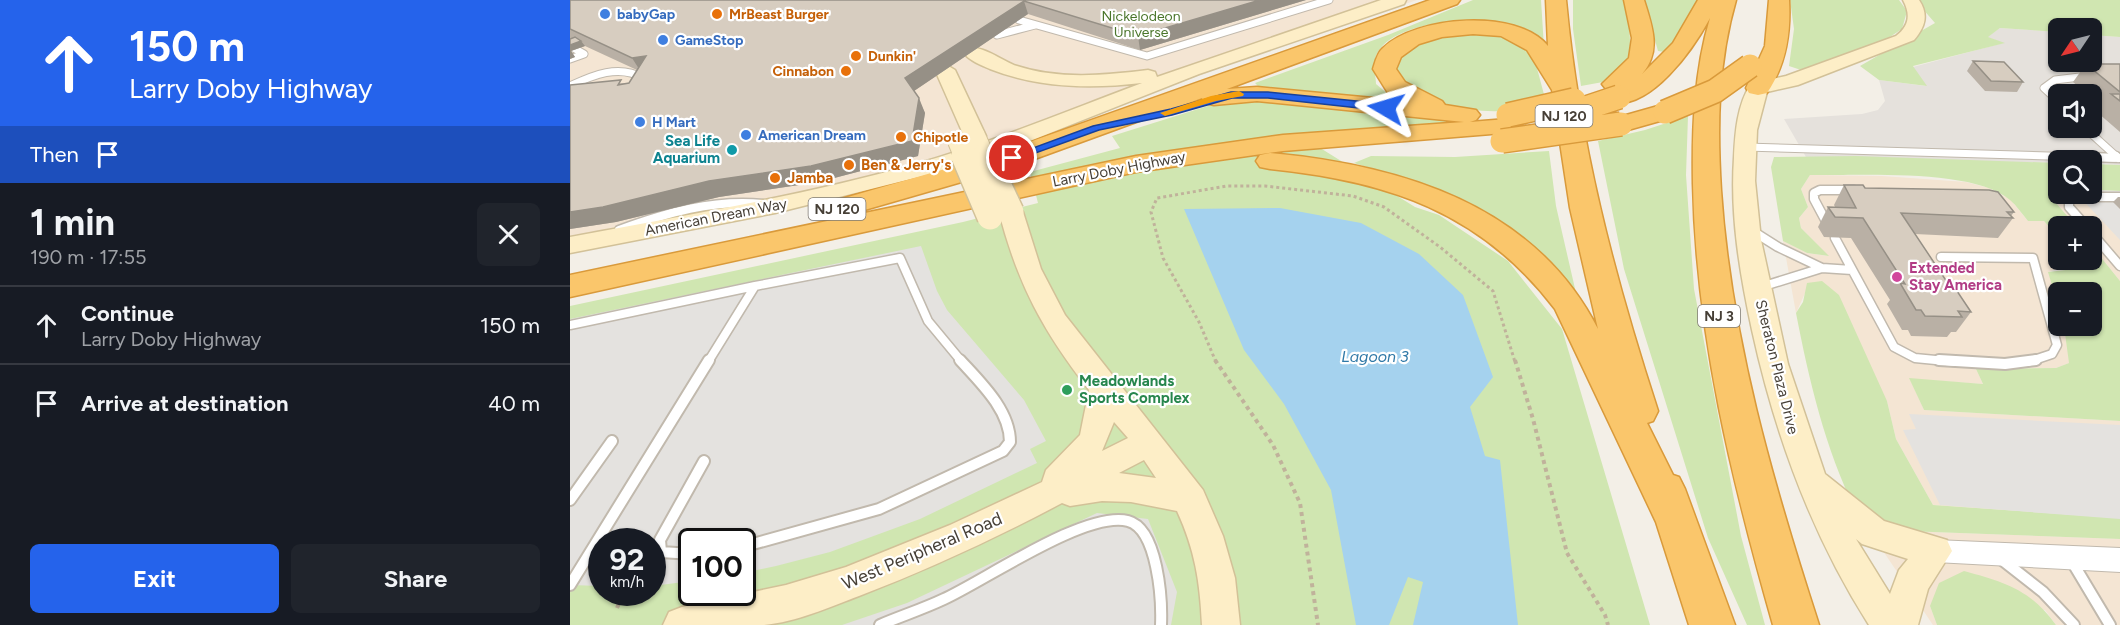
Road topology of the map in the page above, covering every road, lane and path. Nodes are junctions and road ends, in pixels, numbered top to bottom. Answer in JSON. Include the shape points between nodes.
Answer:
{"nodes":[{"id":1,"x":1329,"y":0,"type":"edge"},
{"id":2,"x":1398,"y":0,"type":"edge"},
{"id":3,"x":1450,"y":0,"type":"edge"},
{"id":4,"x":1556,"y":0,"type":"edge"},
{"id":5,"x":1634,"y":0,"type":"edge"},
{"id":6,"x":1708,"y":0,"type":"edge"},
{"id":7,"x":1726,"y":0,"type":"edge"},
{"id":8,"x":1767,"y":0,"type":"edge"},
{"id":9,"x":1779,"y":0,"type":"edge"},
{"id":10,"x":1911,"y":0,"type":"edge"},
{"id":11,"x":1019,"y":20,"type":"dead end"},
{"id":12,"x":1035,"y":24,"type":"junction"},
{"id":13,"x":997,"y":35,"type":"dead end"},
{"id":14,"x":570,"y":46,"type":"edge"},
{"id":15,"x":972,"y":52,"type":"dead end"},
{"id":16,"x":570,"y":59,"type":"edge"},
{"id":17,"x":1284,"y":61,"type":"junction"},
{"id":18,"x":1192,"y":70,"type":"junction"},
{"id":19,"x":937,"y":75,"type":"dead end"},
{"id":20,"x":1754,"y":77,"type":"junction"},
{"id":21,"x":2098,"y":77,"type":"edge"},
{"id":22,"x":644,"y":84,"type":"joint"},
{"id":23,"x":2049,"y":84,"type":"edge"},
{"id":24,"x":570,"y":86,"type":"edge"},
{"id":25,"x":1616,"y":90,"type":"junction"},
{"id":26,"x":570,"y":93,"type":"edge"},
{"id":27,"x":1564,"y":96,"type":"junction"},
{"id":28,"x":1457,"y":114,"type":"junction"},
{"id":29,"x":1097,"y":128,"type":"junction"},
{"id":30,"x":1505,"y":128,"type":"junction"},
{"id":31,"x":2096,"y":138,"type":"edge"},
{"id":32,"x":999,"y":145,"type":"junction"},
{"id":33,"x":1743,"y":147,"type":"junction"},
{"id":34,"x":1187,"y":156,"type":"junction"},
{"id":35,"x":2119,"y":158,"type":"edge"},
{"id":36,"x":1856,"y":190,"type":"edge"},
{"id":37,"x":2120,"y":197,"type":"edge"},
{"id":38,"x":775,"y":206,"type":"junction"},
{"id":39,"x":2077,"y":216,"type":"edge"},
{"id":40,"x":1829,"y":227,"type":"edge"},
{"id":41,"x":1748,"y":228,"type":"junction"},
{"id":42,"x":1835,"y":238,"type":"dead end"},
{"id":43,"x":579,"y":244,"type":"edge"},
{"id":44,"x":2102,"y":245,"type":"edge"},
{"id":45,"x":1941,"y":257,"type":"dead end"},
{"id":46,"x":570,"y":264,"type":"edge"},
{"id":47,"x":2120,"y":266,"type":"edge"},
{"id":48,"x":1822,"y":268,"type":"junction"},
{"id":49,"x":1852,"y":270,"type":"junction"},
{"id":50,"x":570,"y":286,"type":"edge"},
{"id":51,"x":755,"y":286,"type":"junction"},
{"id":52,"x":1757,"y":288,"type":"junction"},
{"id":53,"x":570,"y":325,"type":"edge"},
{"id":54,"x":1104,"y":387,"type":"junction"},
{"id":55,"x":612,"y":441,"type":"dead end"},
{"id":56,"x":1149,"y":442,"type":"junction"},
{"id":57,"x":704,"y":461,"type":"dead end"},
{"id":58,"x":1812,"y":483,"type":"junction"},
{"id":59,"x":570,"y":500,"type":"edge"},
{"id":60,"x":1191,"y":500,"type":"junction"},
{"id":61,"x":1034,"y":501,"type":"junction"},
{"id":62,"x":1671,"y":511,"type":"junction"},
{"id":63,"x":756,"y":543,"type":"edge"},
{"id":64,"x":1935,"y":551,"type":"junction"},
{"id":65,"x":1992,"y":552,"type":"junction"},
{"id":66,"x":678,"y":555,"type":"edge"},
{"id":67,"x":2070,"y":557,"type":"junction"},
{"id":68,"x":2120,"y":560,"type":"edge"},
{"id":69,"x":570,"y":585,"type":"edge"},
{"id":70,"x":682,"y":625,"type":"edge"},
{"id":71,"x":880,"y":625,"type":"edge"},
{"id":72,"x":1161,"y":625,"type":"edge"},
{"id":73,"x":1221,"y":625,"type":"edge"},
{"id":74,"x":1318,"y":625,"type":"edge"},
{"id":75,"x":1608,"y":625,"type":"edge"},
{"id":76,"x":1712,"y":625,"type":"edge"},
{"id":77,"x":1796,"y":625,"type":"edge"},
{"id":78,"x":1890,"y":625,"type":"edge"},
{"id":79,"x":1899,"y":625,"type":"edge"},
{"id":80,"x":2074,"y":625,"type":"edge"},
{"id":81,"x":2110,"y":625,"type":"edge"}],
"edges":[{"from":1,"to":12,"type":"lane","via":[[1147,56]]},
{"from":2,"to":18,"type":"street"},
{"from":3,"to":17,"type":"highway","number":"NJ 120"},
{"from":4,"to":27,"type":"highway"},
{"from":5,"to":25,"type":"highway","via":[[1644,53]]},
{"from":6,"to":25,"type":"highway","number":"NJ 120","via":[[1687,43],[1675,58],[1653,78]]},
{"from":7,"to":77,"type":"highway","number":"NJ 3","via":[[1712,55],[1707,99],[1706,181],[1712,269],[1744,438]]},
{"from":8,"to":20,"type":"highway","via":[[1767,34]]},
{"from":9,"to":20,"type":"highway","via":[[1778,47]]},
{"from":10,"to":20,"type":"street","via":[[1917,22],[1902,40],[1791,81]]},
{"from":11,"to":12,"type":"lane"},
{"from":12,"to":13,"type":"lane"},
{"from":14,"to":16,"type":"lane","via":[[584,54]]},
{"from":15,"to":18,"type":"street","via":[[1010,70],[1071,81],[1123,80]]},
{"from":17,"to":29,"type":"highway","number":"NJ 120"},
{"from":17,"to":32,"type":"highway","via":[[1149,95]]},
{"from":18,"to":32,"type":"street","name":"American Dream Way"},
{"from":19,"to":54,"type":"street","bridge":true,"via":[[1025,266],[1055,322]]},
{"from":20,"to":30,"type":"highway","bridge":true,"via":[[1665,112],[1621,124]]},
{"from":20,"to":33,"type":"street","name":"Sheraton Plaza Drive"},
{"from":21,"to":23,"type":"lane","via":[[2076,76]]},
{"from":22,"to":24,"type":"lane","via":[[644,77],[627,70],[599,74]]},
{"from":22,"to":26,"type":"street"},
{"from":25,"to":30,"type":"highway","number":"NJ 120","bridge":true,"via":[[1561,117]]},
{"from":27,"to":28,"type":"highway","via":[[1535,44],[1505,27],[1469,23],[1435,26],[1411,33],[1393,45],[1385,61],[1393,84],[1412,98]]},
{"from":27,"to":62,"type":"highway","via":[[1594,252]]},
{"from":28,"to":29,"type":"highway","via":[[1240,94]]},
{"from":28,"to":30,"type":"highway"},
{"from":29,"to":46,"type":"highway","number":"NJ 120","via":[[868,201]]},
{"from":30,"to":34,"type":"highway","name":"Larry Doby Highway","number":"NJ 120","via":[[1284,143]]},
{"from":31,"to":35,"type":"lane"},
{"from":32,"to":38,"type":"street","name":"American Dream Way","via":[[894,177]]},
{"from":33,"to":35,"type":"lane"},
{"from":33,"to":41,"type":"street","name":"Sheraton Plaza Drive"},
{"from":34,"to":50,"type":"highway","name":"Larry Doby Highway","number":"NJ 120","via":[[1106,170]]},
{"from":34,"to":62,"type":"highway","via":[[1302,163],[1367,176],[1455,210],[1515,245],[1540,266],[1569,304]]},
{"from":36,"to":40,"type":"lane","via":[[1814,193]]},
{"from":37,"to":39,"type":"lane","via":[[2069,197],[2069,207]]},
{"from":38,"to":43,"type":"street","name":"American Dream Way"},
{"from":38,"to":43,"type":"lane","via":[[746,201],[714,202],[651,218]]},
{"from":41,"to":48,"type":"lane"},
{"from":41,"to":52,"type":"street","name":"Sheraton Plaza Drive"},
{"from":42,"to":49,"type":"lane"},
{"from":44,"to":47,"type":"lane"},
{"from":45,"to":49,"type":"lane","via":[[2033,258],[2055,332],[2057,345],[2052,354],[2007,362],[1909,357],[1894,347]]},
{"from":48,"to":49,"type":"lane"},
{"from":48,"to":52,"type":"lane"},
{"from":51,"to":53,"type":"lane"},
{"from":51,"to":63,"type":"lane","via":[[900,258],[929,322],[1001,412],[1011,437],[1008,447],[996,456],[920,492],[837,523]]},
{"from":51,"to":69,"type":"lane"},
{"from":52,"to":58,"type":"street","name":"Sheraton Plaza Drive","via":[[1780,391]]},
{"from":54,"to":56,"type":"street"},
{"from":54,"to":61,"type":"street","via":[[1101,422],[1092,445]]},
{"from":55,"to":59,"type":"lane"},
{"from":56,"to":60,"type":"street"},
{"from":56,"to":61,"type":"street","name":"West Peripheral Road"},
{"from":57,"to":66,"type":"lane","via":[[660,540],[661,552]]},
{"from":58,"to":64,"type":"street","via":[[1874,533]]},
{"from":58,"to":78,"type":"street","name":"Sheraton Plaza Drive","via":[[1846,554]]},
{"from":60,"to":61,"type":"street","via":[[1144,488],[1112,485]]},
{"from":60,"to":73,"type":"street","via":[[1214,555]]},
{"from":61,"to":70,"type":"street","name":"West Peripheral Road","via":[[845,585]]},
{"from":62,"to":76,"type":"highway"},
{"from":64,"to":65,"type":"street"},
{"from":64,"to":79,"type":"street","via":[[1912,582]]},
{"from":65,"to":67,"type":"street"},
{"from":65,"to":80,"type":"lane","via":[[2043,592]]},
{"from":67,"to":68,"type":"street"},
{"from":67,"to":81,"type":"lane"},
{"from":71,"to":72,"type":"lane","via":[[945,598],[1066,535],[1117,520],[1130,522],[1145,533],[1160,590]]},
{"from":74,"to":75,"type":"path","via":[[1300,503],[1273,445],[1218,367],[1199,322],[1163,258],[1151,212],[1157,198],[1227,186],[1265,186],[1353,196],[1384,207],[1493,291],[1533,419],[1567,553]]}]}
